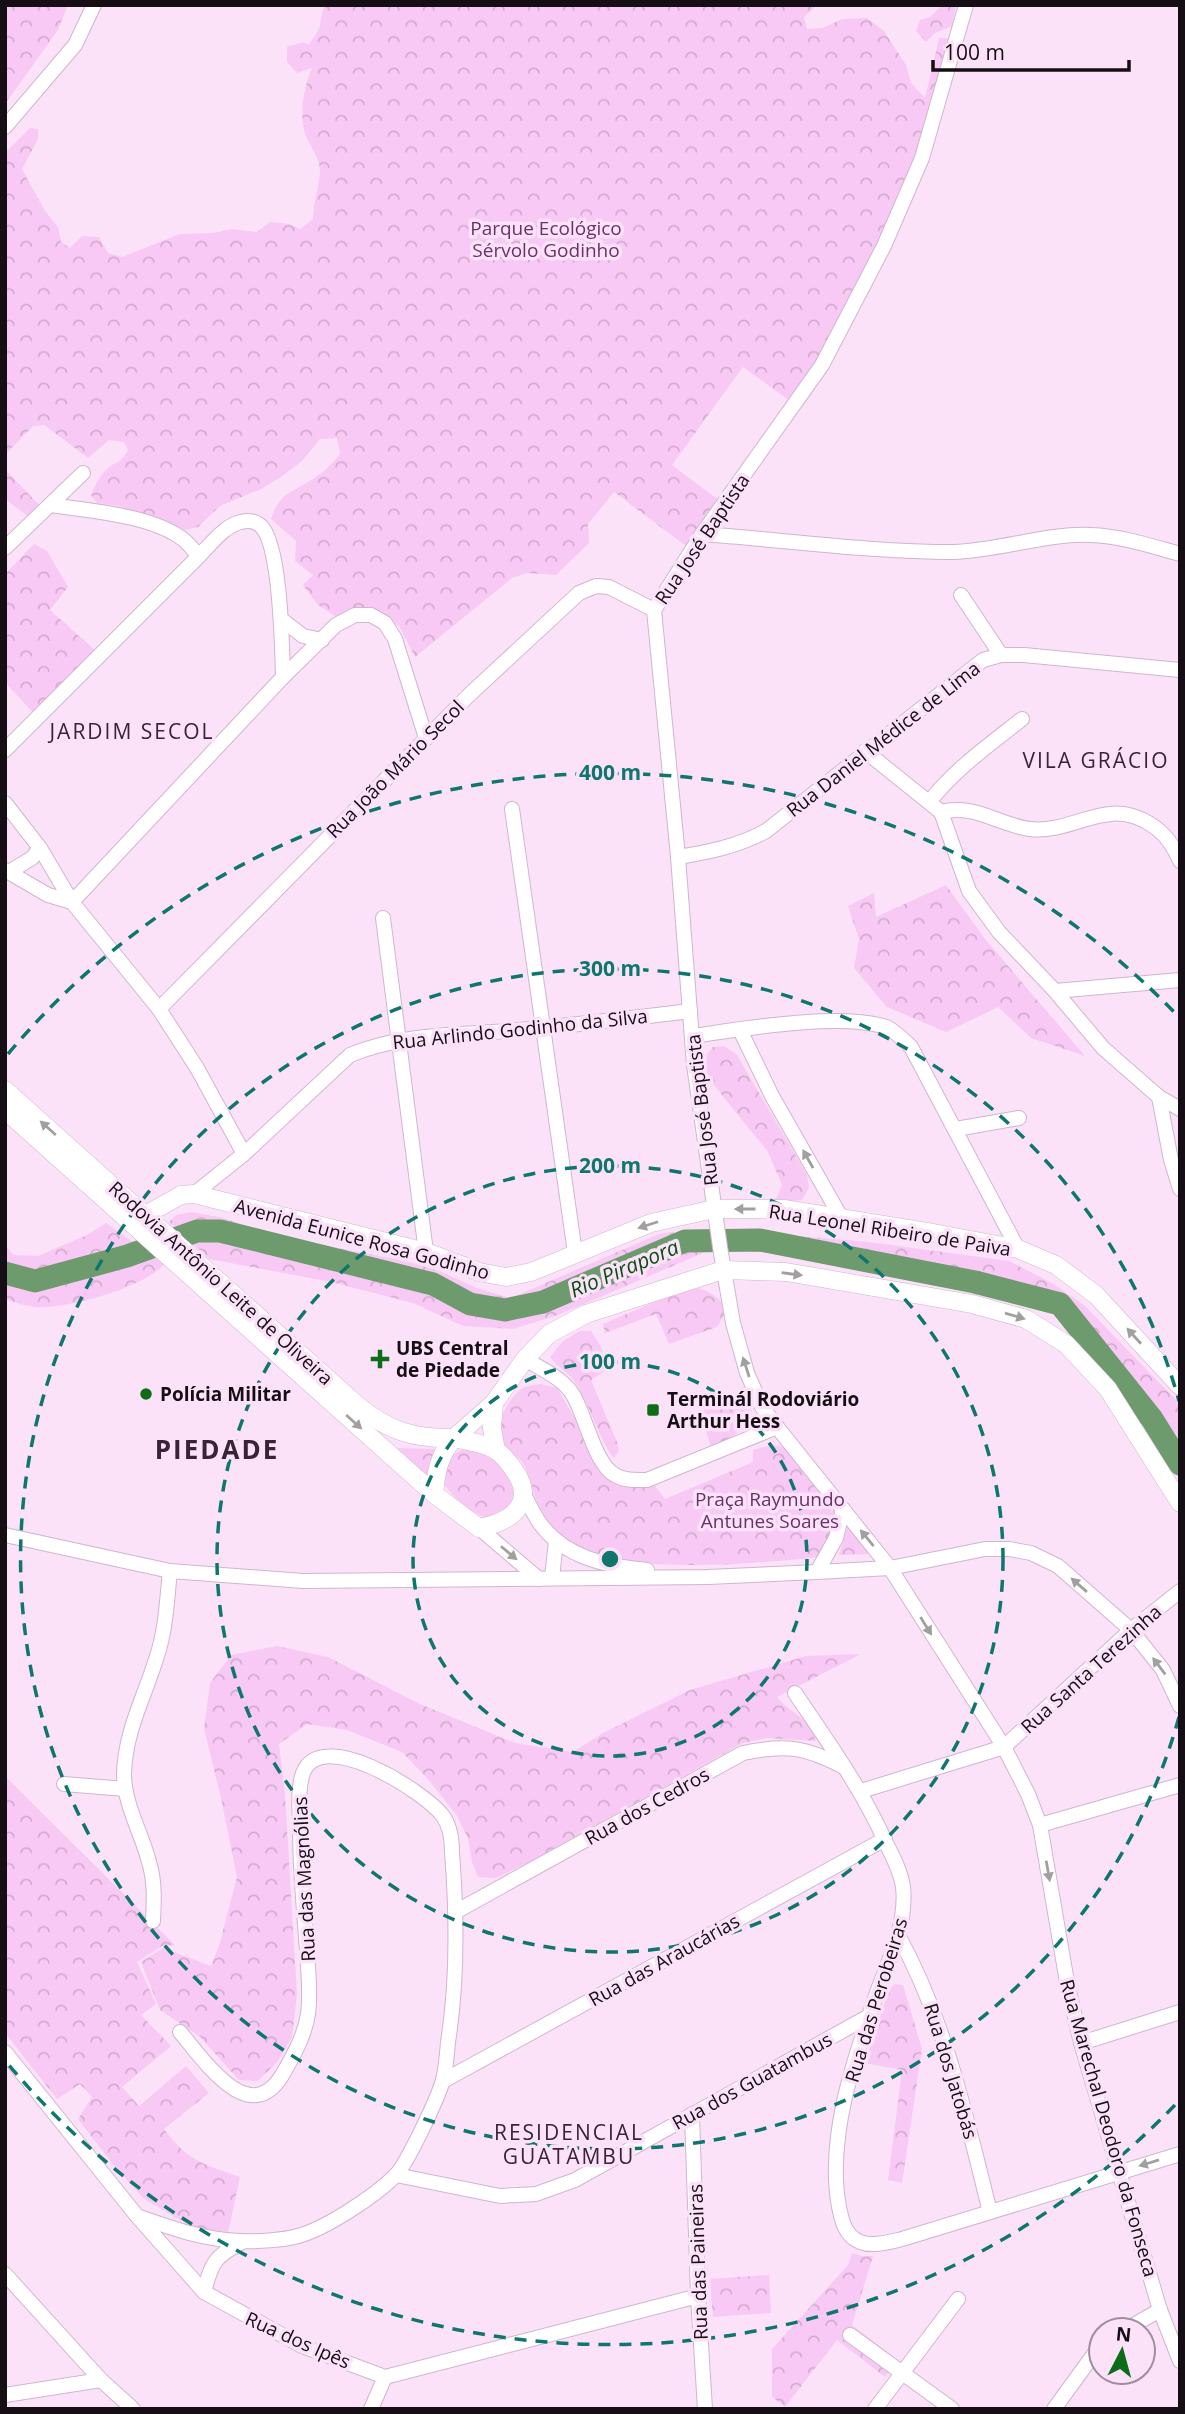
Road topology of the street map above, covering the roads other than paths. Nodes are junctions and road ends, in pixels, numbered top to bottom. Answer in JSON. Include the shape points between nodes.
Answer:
{"nodes":[{"id":1,"x":94,"y":5,"type":"edge"},
{"id":2,"x":966,"y":5,"type":"edge"},
{"id":3,"x":5,"y":127,"type":"edge"},
{"id":4,"x":83,"y":473,"type":"dead end"},
{"id":5,"x":51,"y":505,"type":"junction"},
{"id":6,"x":702,"y":534,"type":"junction"},
{"id":7,"x":5,"y":548,"type":"edge"},
{"id":8,"x":1180,"y":554,"type":"edge"},
{"id":9,"x":199,"y":556,"type":"junction"},
{"id":10,"x":961,"y":595,"type":"dead end"},
{"id":11,"x":654,"y":610,"type":"junction"},
{"id":12,"x":281,"y":619,"type":"junction"},
{"id":13,"x":321,"y":640,"type":"junction"},
{"id":14,"x":1001,"y":655,"type":"junction"},
{"id":15,"x":1180,"y":670,"type":"edge"},
{"id":16,"x":283,"y":677,"type":"junction"},
{"id":17,"x":1022,"y":719,"type":"dead end"},
{"id":18,"x":426,"y":738,"type":"junction"},
{"id":19,"x":5,"y":750,"type":"edge"},
{"id":20,"x":865,"y":751,"type":"junction"},
{"id":21,"x":5,"y":803,"type":"edge"},
{"id":22,"x":935,"y":807,"type":"junction"},
{"id":23,"x":512,"y":809,"type":"dead end"},
{"id":24,"x":40,"y":848,"type":"junction"},
{"id":25,"x":678,"y":857,"type":"junction"},
{"id":26,"x":1180,"y":861,"type":"edge"},
{"id":27,"x":7,"y":871,"type":"edge"},
{"id":28,"x":72,"y":902,"type":"junction"},
{"id":29,"x":383,"y":918,"type":"dead end"},
{"id":30,"x":1180,"y":979,"type":"edge"},
{"id":31,"x":1055,"y":991,"type":"junction"},
{"id":32,"x":159,"y":1009,"type":"junction"},
{"id":33,"x":690,"y":1011,"type":"junction"},
{"id":34,"x":543,"y":1028,"type":"junction"},
{"id":35,"x":740,"y":1030,"type":"junction"},
{"id":36,"x":692,"y":1036,"type":"junction"},
{"id":37,"x":399,"y":1040,"type":"junction"},
{"id":38,"x":5,"y":1090,"type":"edge"},
{"id":39,"x":1159,"y":1097,"type":"junction"},
{"id":40,"x":1180,"y":1109,"type":"edge"},
{"id":41,"x":5,"y":1110,"type":"edge"},
{"id":42,"x":1019,"y":1118,"type":"dead end"},
{"id":43,"x":956,"y":1129,"type":"junction"},
{"id":44,"x":244,"y":1154,"type":"junction"},
{"id":45,"x":1180,"y":1189,"type":"edge"},
{"id":46,"x":122,"y":1194,"type":"junction"},
{"id":47,"x":194,"y":1194,"type":"junction"},
{"id":48,"x":167,"y":1201,"type":"junction"},
{"id":49,"x":715,"y":1215,"type":"junction"},
{"id":50,"x":842,"y":1219,"type":"junction"},
{"id":51,"x":143,"y":1222,"type":"junction"},
{"id":52,"x":1018,"y":1249,"type":"junction"},
{"id":53,"x":426,"y":1252,"type":"junction"},
{"id":54,"x":575,"y":1253,"type":"junction"},
{"id":55,"x":182,"y":1258,"type":"junction"},
{"id":56,"x":723,"y":1270,"type":"junction"},
{"id":57,"x":525,"y":1359,"type":"junction"},
{"id":58,"x":1180,"y":1387,"type":"edge"},
{"id":59,"x":494,"y":1403,"type":"junction"},
{"id":60,"x":777,"y":1427,"type":"junction"},
{"id":61,"x":433,"y":1438,"type":"junction"},
{"id":62,"x":454,"y":1438,"type":"junction"},
{"id":63,"x":379,"y":1444,"type":"junction"},
{"id":64,"x":496,"y":1451,"type":"junction"},
{"id":65,"x":523,"y":1492,"type":"junction"},
{"id":66,"x":434,"y":1494,"type":"junction"},
{"id":67,"x":1180,"y":1503,"type":"edge"},
{"id":68,"x":843,"y":1509,"type":"junction"},
{"id":69,"x":478,"y":1528,"type":"junction"},
{"id":70,"x":5,"y":1535,"type":"edge"},
{"id":71,"x":556,"y":1541,"type":"junction"},
{"id":72,"x":584,"y":1558,"type":"junction"},
{"id":73,"x":890,"y":1568,"type":"junction"},
{"id":74,"x":170,"y":1571,"type":"junction"},
{"id":75,"x":817,"y":1572,"type":"junction"},
{"id":76,"x":708,"y":1577,"type":"junction"},
{"id":77,"x":546,"y":1578,"type":"junction"},
{"id":78,"x":594,"y":1578,"type":"junction"},
{"id":79,"x":1180,"y":1591,"type":"edge"},
{"id":80,"x":1130,"y":1630,"type":"junction"},
{"id":81,"x":795,"y":1693,"type":"dead end"},
{"id":82,"x":1180,"y":1706,"type":"edge"},
{"id":83,"x":1004,"y":1747,"type":"junction"},
{"id":84,"x":846,"y":1768,"type":"junction"},
{"id":85,"x":64,"y":1784,"type":"dead end"},
{"id":86,"x":1180,"y":1785,"type":"edge"},
{"id":87,"x":125,"y":1789,"type":"junction"},
{"id":88,"x":861,"y":1791,"type":"junction"},
{"id":89,"x":1040,"y":1825,"type":"junction"},
{"id":90,"x":885,"y":1839,"type":"junction"},
{"id":91,"x":457,"y":1911,"type":"junction"},
{"id":92,"x":153,"y":1921,"type":"dead end"},
{"id":93,"x":898,"y":1935,"type":"junction"},
{"id":94,"x":1180,"y":2012,"type":"edge"},
{"id":95,"x":869,"y":2016,"type":"junction"},
{"id":96,"x":180,"y":2032,"type":"dead end"},
{"id":97,"x":1081,"y":2043,"type":"junction"},
{"id":98,"x":5,"y":2052,"type":"edge"},
{"id":99,"x":443,"y":2081,"type":"junction"},
{"id":100,"x":692,"y":2114,"type":"junction"},
{"id":101,"x":1180,"y":2154,"type":"edge"},
{"id":102,"x":1119,"y":2172,"type":"junction"},
{"id":103,"x":396,"y":2175,"type":"junction"},
{"id":104,"x":990,"y":2213,"type":"junction"},
{"id":105,"x":137,"y":2216,"type":"junction"},
{"id":106,"x":243,"y":2242,"type":"junction"},
{"id":107,"x":5,"y":2275,"type":"edge"},
{"id":108,"x":204,"y":2292,"type":"junction"},
{"id":109,"x":698,"y":2296,"type":"junction"},
{"id":110,"x":958,"y":2299,"type":"dead end"},
{"id":111,"x":1160,"y":2310,"type":"junction"},
{"id":112,"x":1150,"y":2316,"type":"edge"},
{"id":113,"x":850,"y":2335,"type":"dead end"},
{"id":114,"x":1180,"y":2361,"type":"edge"},
{"id":115,"x":1087,"y":2366,"type":"edge"},
{"id":116,"x":903,"y":2373,"type":"junction"},
{"id":117,"x":385,"y":2377,"type":"junction"},
{"id":118,"x":101,"y":2380,"type":"junction"},
{"id":119,"x":5,"y":2395,"type":"edge"},
{"id":120,"x":133,"y":2409,"type":"edge"},
{"id":121,"x":371,"y":2409,"type":"edge"},
{"id":122,"x":705,"y":2409,"type":"edge"},
{"id":123,"x":875,"y":2409,"type":"edge"},
{"id":124,"x":952,"y":2409,"type":"edge"},
{"id":125,"x":1054,"y":2409,"type":"edge"}],
"edges":[{"from":1,"to":3,"type":"street","via":[[75,45]]},
{"from":2,"to":6,"type":"street","name":"Rua José Baptista","via":[[922,158],[884,246],[822,365]]},
{"from":4,"to":5,"type":"street"},
{"from":5,"to":7,"type":"street"},
{"from":5,"to":9,"type":"street","via":[[165,528]]},
{"from":6,"to":8,"type":"street","via":[[954,552],[1090,535]]},
{"from":6,"to":11,"type":"street","name":"Rua José Baptista"},
{"from":9,"to":12,"type":"street","via":[[239,522],[260,525],[272,554]]},
{"from":9,"to":19,"type":"street"},
{"from":10,"to":14,"type":"street"},
{"from":11,"to":18,"type":"street","name":"Rua João Mário Secol","via":[[609,587],[596,586],[579,593]]},
{"from":11,"to":25,"type":"street","name":"Rua José Baptista"},
{"from":12,"to":13,"type":"street","via":[[303,636]]},
{"from":12,"to":16,"type":"street"},
{"from":13,"to":16,"type":"street"},
{"from":13,"to":18,"type":"street","via":[[355,615],[370,615],[385,623],[395,639]]},
{"from":14,"to":15,"type":"street","name":"Rua Daniel Médice de Lima"},
{"from":14,"to":20,"type":"street","name":"Rua Daniel Médice de Lima","via":[[983,660]]},
{"from":16,"to":28,"type":"street"},
{"from":17,"to":22,"type":"street","via":[[942,785]]},
{"from":18,"to":32,"type":"street","name":"Rua João Mário Secol"},
{"from":20,"to":22,"type":"street"},
{"from":20,"to":25,"type":"street","name":"Rua Daniel Médice de Lima","via":[[766,831],[718,850]]},
{"from":21,"to":24,"type":"street"},
{"from":22,"to":26,"type":"street","via":[[963,810],[1031,830],[1124,812],[1161,831]]},
{"from":22,"to":31,"type":"street","via":[[969,891],[999,932]]},
{"from":23,"to":34,"type":"street"},
{"from":24,"to":27,"type":"street","via":[[32,858]]},
{"from":24,"to":28,"type":"street"},
{"from":25,"to":33,"type":"street","name":"Rua José Baptista"},
{"from":27,"to":28,"type":"street","via":[[48,895]]},
{"from":28,"to":32,"type":"street"},
{"from":29,"to":37,"type":"street"},
{"from":30,"to":31,"type":"street"},
{"from":31,"to":39,"type":"street","via":[[1103,1048]]},
{"from":32,"to":44,"type":"street"},
{"from":33,"to":34,"type":"street","name":"Rua Arlindo Godinho da Silva"},
{"from":33,"to":36,"type":"street","name":"Rua José Baptista"},
{"from":34,"to":37,"type":"street","name":"Rua Arlindo Godinho da Silva"},
{"from":34,"to":54,"type":"street"},
{"from":35,"to":36,"type":"street"},
{"from":35,"to":43,"type":"street","via":[[866,1022],[889,1028],[911,1047]]},
{"from":50,"to":35,"type":"street","one_way":true},
{"from":36,"to":49,"type":"street","name":"Rua José Baptista"},
{"from":37,"to":44,"type":"street","name":"Rua Arlindo Godinho da Silva","via":[[350,1055]]},
{"from":37,"to":53,"type":"street"},
{"from":46,"to":38,"type":"main road","name":"Rodovia Antônio Leite de Oliveira","one_way":true},
{"from":39,"to":40,"type":"street"},
{"from":39,"to":45,"type":"street"},
{"from":41,"to":51,"type":"main road","name":"Rodovia Antônio Leite de Oliveira"},
{"from":42,"to":43,"type":"street"},
{"from":43,"to":52,"type":"street"},
{"from":44,"to":47,"type":"street","name":"Rua Arlindo Godinho da Silva"},
{"from":46,"to":48,"type":"main road"},
{"from":46,"to":51,"type":"main road","name":"Rodovia Antônio Leite de Oliveira"},
{"from":47,"to":48,"type":"main road","name":"Avenida Eunice Rosa Godinho"},
{"from":47,"to":53,"type":"main road","name":"Avenida Eunice Rosa Godinho"},
{"from":48,"to":51,"type":"main road","name":"Avenida Eunice Rosa Godinho"},
{"from":50,"to":49,"type":"main road","name":"Rua Leonel Ribeiro de Paiva","one_way":true,"via":[[784,1209]]},
{"from":49,"to":54,"type":"main road","name":"Avenida Eunice Rosa Godinho","one_way":true,"via":[[651,1223]]},
{"from":49,"to":56,"type":"street","name":"Rua José Baptista"},
{"from":50,"to":52,"type":"main road","name":"Rua Leonel Ribeiro de Paiva"},
{"from":51,"to":55,"type":"main road","name":"Rodovia Antônio Leite de Oliveira"},
{"from":58,"to":52,"type":"main road","name":"Rua Leonel Ribeiro de Paiva","one_way":true,"via":[[1096,1295],[1056,1265]]},
{"from":53,"to":54,"type":"main road","name":"Avenida Eunice Rosa Godinho","via":[[506,1277]]},
{"from":55,"to":61,"type":"main road","name":"Rodovia Antônio Leite de Oliveira","via":[[373,1419],[392,1429]]},
{"from":55,"to":63,"type":"main road","name":"Rodovia Antônio Leite de Oliveira","one_way":true},
{"from":56,"to":57,"type":"main road","via":[[586,1314],[549,1335]]},
{"from":60,"to":56,"type":"street","one_way":true,"via":[[747,1373]]},
{"from":56,"to":67,"type":"main road","one_way":true,"via":[[786,1272],[972,1304],[1026,1319],[1066,1344],[1108,1389]]},
{"from":57,"to":59,"type":"main road"},
{"from":57,"to":60,"type":"street","via":[[573,1394],[601,1459],[613,1475],[629,1480],[647,1480]]},
{"from":59,"to":62,"type":"main road"},
{"from":59,"to":64,"type":"main road"},
{"from":60,"to":68,"type":"street"},
{"from":61,"to":62,"type":"main road","name":"Rodovia Antônio Leite de Oliveira"},
{"from":61,"to":63,"type":"main road"},
{"from":62,"to":64,"type":"main road","name":"Rodovia Antônio Leite de Oliveira"},
{"from":62,"to":66,"type":"main road","via":[[439,1460]]},
{"from":63,"to":66,"type":"main road","name":"Rodovia Antônio Leite de Oliveira"},
{"from":64,"to":65,"type":"main road","via":[[519,1478]]},
{"from":65,"to":69,"type":"main road","via":[[519,1508],[509,1519]]},
{"from":65,"to":71,"type":"street"},
{"from":66,"to":69,"type":"main road","name":"Rodovia Antônio Leite de Oliveira"},
{"from":73,"to":68,"type":"street","one_way":true},
{"from":68,"to":75,"type":"street","via":[[836,1538]]},
{"from":69,"to":77,"type":"street","name":"Rodovia Antônio Leite de Oliveira","one_way":true},
{"from":70,"to":74,"type":"street"},
{"from":71,"to":72,"type":"street"},
{"from":71,"to":77,"type":"street"},
{"from":72,"to":76,"type":"street"},
{"from":72,"to":78,"type":"street"},
{"from":73,"to":75,"type":"street"},
{"from":80,"to":73,"type":"street","one_way":true,"via":[[1058,1566],[1031,1553],[985,1549]]},
{"from":73,"to":83,"type":"street","name":"Rua Marechal Deodoro da Fonseca","one_way":true},
{"from":74,"to":77,"type":"street","via":[[303,1581]]},
{"from":74,"to":87,"type":"street","via":[[158,1656],[130,1729]]},
{"from":75,"to":76,"type":"street"},
{"from":76,"to":78,"type":"street"},
{"from":77,"to":78,"type":"street"},
{"from":79,"to":80,"type":"street","name":"Rua Santa Terezinha"},
{"from":82,"to":80,"type":"street","one_way":true,"via":[[1163,1670]]},
{"from":80,"to":83,"type":"street","name":"Rua Santa Terezinha"},
{"from":81,"to":84,"type":"street","name":"Rua das Perobeiras"},
{"from":83,"to":88,"type":"street"},
{"from":83,"to":89,"type":"street","name":"Rua Marechal Deodoro da Fonseca"},
{"from":84,"to":88,"type":"street","name":"Rua das Perobeiras"},
{"from":84,"to":91,"type":"street","name":"Rua dos Cedros","via":[[804,1750],[774,1746],[743,1753]]},
{"from":85,"to":87,"type":"street"},
{"from":86,"to":89,"type":"street"},
{"from":87,"to":92,"type":"street","via":[[150,1864]]},
{"from":88,"to":90,"type":"street","name":"Rua das Perobeiras"},
{"from":89,"to":97,"type":"street","name":"Rua Marechal Deodoro da Fonseca","one_way":true},
{"from":90,"to":93,"type":"street","name":"Rua das Perobeiras","via":[[903,1886],[904,1912]]},
{"from":90,"to":99,"type":"street","name":"Rua das Araucárias"},
{"from":91,"to":96,"type":"street","name":"Rua das Magnólias","via":[[451,1836],[443,1816],[412,1790],[366,1764],[334,1755],[318,1757],[305,1768],[300,1785],[309,1982],[308,2015],[300,2042],[278,2082],[261,2094],[243,2095],[225,2084]]},
{"from":91,"to":99,"type":"street","name":"Rua das Magnólias","via":[[455,2000]]},
{"from":93,"to":95,"type":"street","name":"Rua das Perobeiras"},
{"from":93,"to":104,"type":"street","name":"Rua dos Jatobás","via":[[931,2003],[952,2064]]},
{"from":94,"to":97,"type":"street"},
{"from":95,"to":100,"type":"street","name":"Rua dos Guatambus"},
{"from":95,"to":104,"type":"street","name":"Rua das Perobeiras","via":[[837,2137],[836,2189],[849,2235],[880,2244]]},
{"from":97,"to":102,"type":"street","name":"Rua Marechal Deodoro da Fonseca"},
{"from":98,"to":105,"type":"street","name":"Rua dos Ipês"},
{"from":99,"to":103,"type":"street","name":"Rua das Magnólias"},
{"from":100,"to":103,"type":"street","name":"Rua dos Guatambus","via":[[575,2180],[536,2194],[500,2196]]},
{"from":100,"to":109,"type":"street","name":"Rua das Paineiras"},
{"from":101,"to":102,"type":"street","one_way":true},
{"from":102,"to":104,"type":"street"},
{"from":102,"to":111,"type":"street","name":"Rua Marechal Deodoro da Fonseca"},
{"from":103,"to":106,"type":"street","name":"Rua das Magnólias","via":[[340,2217],[298,2237]]},
{"from":105,"to":106,"type":"street","name":"Rua das Magnólias","via":[[191,2235]]},
{"from":105,"to":108,"type":"street","name":"Rua dos Ipês"},
{"from":106,"to":108,"type":"street","via":[[220,2254]]},
{"from":107,"to":118,"type":"street"},
{"from":108,"to":117,"type":"street","name":"Rua dos Ipês","via":[[302,2346]]},
{"from":109,"to":117,"type":"street"},
{"from":109,"to":122,"type":"street","name":"Rua das Paineiras"},
{"from":110,"to":116,"type":"street"},
{"from":111,"to":112,"type":"street"},
{"from":111,"to":114,"type":"street","name":"Rua Marechal Deodoro da Fonseca"},
{"from":113,"to":116,"type":"street"},
{"from":115,"to":125,"type":"street"},
{"from":116,"to":123,"type":"street"},
{"from":116,"to":124,"type":"street"},
{"from":117,"to":121,"type":"street"},
{"from":118,"to":119,"type":"street"},
{"from":118,"to":120,"type":"street"}]}
